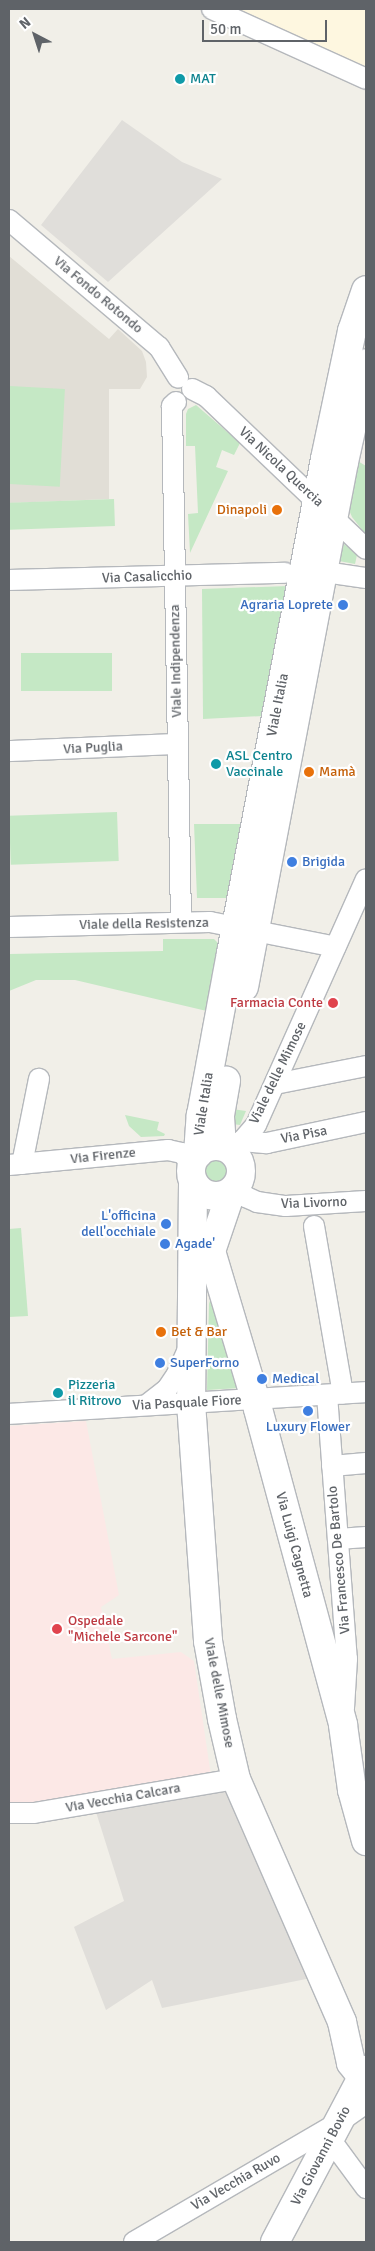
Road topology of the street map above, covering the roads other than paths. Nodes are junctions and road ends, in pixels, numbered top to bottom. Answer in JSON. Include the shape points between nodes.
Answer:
{"nodes":[{"id":1,"x":212,"y":9,"type":"edge"},
{"id":2,"x":366,"y":79,"type":"edge"},
{"id":3,"x":9,"y":220,"type":"edge"},
{"id":4,"x":366,"y":290,"type":"edge"},
{"id":5,"x":366,"y":363,"type":"edge"},
{"id":6,"x":185,"y":384,"type":"junction"},
{"id":7,"x":325,"y":508,"type":"junction"},
{"id":8,"x":366,"y":549,"type":"edge"},
{"id":9,"x":304,"y":572,"type":"junction"},
{"id":10,"x":175,"y":576,"type":"junction"},
{"id":11,"x":366,"y":578,"type":"edge"},
{"id":12,"x":9,"y":580,"type":"edge"},
{"id":13,"x":177,"y":744,"type":"junction"},
{"id":14,"x":9,"y":751,"type":"edge"},
{"id":15,"x":364,"y":890,"type":"edge"},
{"id":16,"x":181,"y":922,"type":"junction"},
{"id":17,"x":9,"y":927,"type":"edge"},
{"id":18,"x":245,"y":929,"type":"junction"},
{"id":19,"x":336,"y":947,"type":"junction"},
{"id":20,"x":366,"y":1066,"type":"edge"},
{"id":21,"x":40,"y":1079,"type":"dead end"},
{"id":22,"x":275,"y":1084,"type":"junction"},
{"id":23,"x":366,"y":1122,"type":"edge"},
{"id":24,"x":212,"y":1156,"type":"junction"},
{"id":25,"x":15,"y":1164,"type":"edge"},
{"id":26,"x":234,"y":1190,"type":"junction"},
{"id":27,"x":366,"y":1201,"type":"edge"},
{"id":28,"x":314,"y":1226,"type":"dead end"},
{"id":29,"x":211,"y":1251,"type":"junction"},
{"id":30,"x":192,"y":1303,"type":"junction"},
{"id":31,"x":191,"y":1342,"type":"junction"},
{"id":32,"x":366,"y":1392,"type":"edge"},
{"id":33,"x":335,"y":1394,"type":"junction"},
{"id":34,"x":255,"y":1400,"type":"junction"},
{"id":35,"x":190,"y":1403,"type":"junction"},
{"id":36,"x":148,"y":1404,"type":"junction"},
{"id":37,"x":9,"y":1414,"type":"edge"},
{"id":38,"x":366,"y":1463,"type":"edge"},
{"id":39,"x":332,"y":1466,"type":"junction"},
{"id":40,"x":366,"y":1537,"type":"edge"},
{"id":41,"x":338,"y":1539,"type":"junction"},
{"id":42,"x":343,"y":1725,"type":"junction"},
{"id":43,"x":236,"y":1779,"type":"junction"},
{"id":44,"x":9,"y":1813,"type":"edge"},
{"id":45,"x":366,"y":1841,"type":"edge"},
{"id":46,"x":342,"y":2022,"type":"junction"},
{"id":47,"x":366,"y":2035,"type":"edge"},
{"id":48,"x":365,"y":2082,"type":"edge"},
{"id":49,"x":334,"y":2131,"type":"junction"},
{"id":50,"x":366,"y":2188,"type":"edge"},
{"id":51,"x":134,"y":2242,"type":"edge"},
{"id":52,"x":275,"y":2242,"type":"edge"}],
"edges":[{"from":1,"to":2,"type":"street"},
{"from":3,"to":6,"type":"street","name":"Via Fondo Rotondo","via":[[159,347]]},
{"from":4,"to":7,"type":"main road","name":"Viale Italia","via":[[339,386]]},
{"from":5,"to":7,"type":"main road","name":"Viale Italia"},
{"from":6,"to":7,"type":"street","name":"Via Nicola Quercia","via":[[206,396]]},
{"from":6,"to":10,"type":"street","name":"Viale Indipendenza","via":[[171,382],[168,389],[176,402],[172,406]]},
{"from":7,"to":8,"type":"street","name":"Via Nicola Quercia"},
{"from":7,"to":9,"type":"main road","name":"Viale Italia"},
{"from":9,"to":10,"type":"street","name":"Via Casalicchio"},
{"from":9,"to":11,"type":"street"},
{"from":9,"to":18,"type":"main road","name":"Viale Italia"},
{"from":10,"to":12,"type":"street","name":"Via Casalicchio"},
{"from":10,"to":13,"type":"street","name":"Viale Indipendenza"},
{"from":13,"to":14,"type":"street","name":"Via Puglia"},
{"from":13,"to":16,"type":"street","name":"Viale Indipendenza"},
{"from":15,"to":19,"type":"street","name":"Viale delle Mimose"},
{"from":16,"to":17,"type":"street","name":"Viale della Resistenza"},
{"from":16,"to":18,"type":"street","name":"Viale della Resistenza","via":[[210,922]]},
{"from":18,"to":19,"type":"street","name":"Viale della Resistenza"},
{"from":18,"to":24,"type":"main road","name":"Viale Italia","via":[[201,1115]]},
{"from":19,"to":22,"type":"street","name":"Viale delle Mimose"},
{"from":20,"to":22,"type":"street"},
{"from":21,"to":25,"type":"street"},
{"from":22,"to":24,"type":"street","name":"Viale delle Mimose","via":[[256,1125]]},
{"from":23,"to":24,"type":"street","name":"Via Pisa"},
{"from":24,"to":25,"type":"street","name":"Via Firenze","via":[[168,1150]]},
{"from":24,"to":26,"type":"main road","name":"Viale delle Mimose","via":[[238,1158],[242,1173]]},
{"from":24,"to":26,"type":"main road","via":[[204,1194],[218,1197]]},
{"from":24,"to":30,"type":"main road","name":"Viale delle Mimose"},
{"from":26,"to":27,"type":"street","name":"Via Livorno","via":[[257,1202],[286,1206]]},
{"from":26,"to":29,"type":"main road","name":"Viale delle Mimose"},
{"from":28,"to":33,"type":"street","name":"Via Francesco De Bartolo"},
{"from":29,"to":30,"type":"main road","name":"Viale delle Mimose"},
{"from":29,"to":34,"type":"main road","name":"Via Luigi Cagnetta"},
{"from":30,"to":31,"type":"main road","name":"Viale delle Mimose"},
{"from":31,"to":35,"type":"main road","name":"Viale delle Mimose"},
{"from":31,"to":36,"type":"street","name":"Viale delle Mimose","via":[[173,1381],[159,1398]]},
{"from":32,"to":33,"type":"street","name":"Via Pasquale Fiore"},
{"from":33,"to":34,"type":"street","name":"Via Pasquale Fiore"},
{"from":33,"to":39,"type":"street","name":"Via Francesco De Bartolo"},
{"from":34,"to":35,"type":"street","name":"Via Pasquale Fiore"},
{"from":34,"to":42,"type":"main road","name":"Via Luigi Cagnetta"},
{"from":35,"to":36,"type":"street","name":"Via Pasquale Fiore"},
{"from":35,"to":43,"type":"main road","name":"Viale delle Mimose","via":[[208,1641]]},
{"from":36,"to":37,"type":"street","name":"Via Pasquale Fiore"},
{"from":38,"to":39,"type":"street"},
{"from":39,"to":41,"type":"street","name":"Via Francesco De Bartolo"},
{"from":40,"to":41,"type":"street"},
{"from":41,"to":42,"type":"street","name":"Via Francesco De Bartolo","via":[[347,1659]]},
{"from":42,"to":45,"type":"main road","name":"Via Luigi Cagnetta","via":[[352,1790]]},
{"from":43,"to":44,"type":"street","name":"Via Vecchia Calcara","via":[[34,1813]]},
{"from":43,"to":46,"type":"main road","name":"Viale delle Mimose"},
{"from":46,"to":47,"type":"main road"},
{"from":46,"to":48,"type":"main road","name":"Viale delle Mimose","via":[[351,2063]]},
{"from":48,"to":49,"type":"main road","name":"Via Giovanni Bovio"},
{"from":49,"to":50,"type":"street"},
{"from":49,"to":51,"type":"street","name":"Via Vecchia Ruvo"},
{"from":49,"to":52,"type":"main road","name":"Via Giovanni Bovio"}]}
